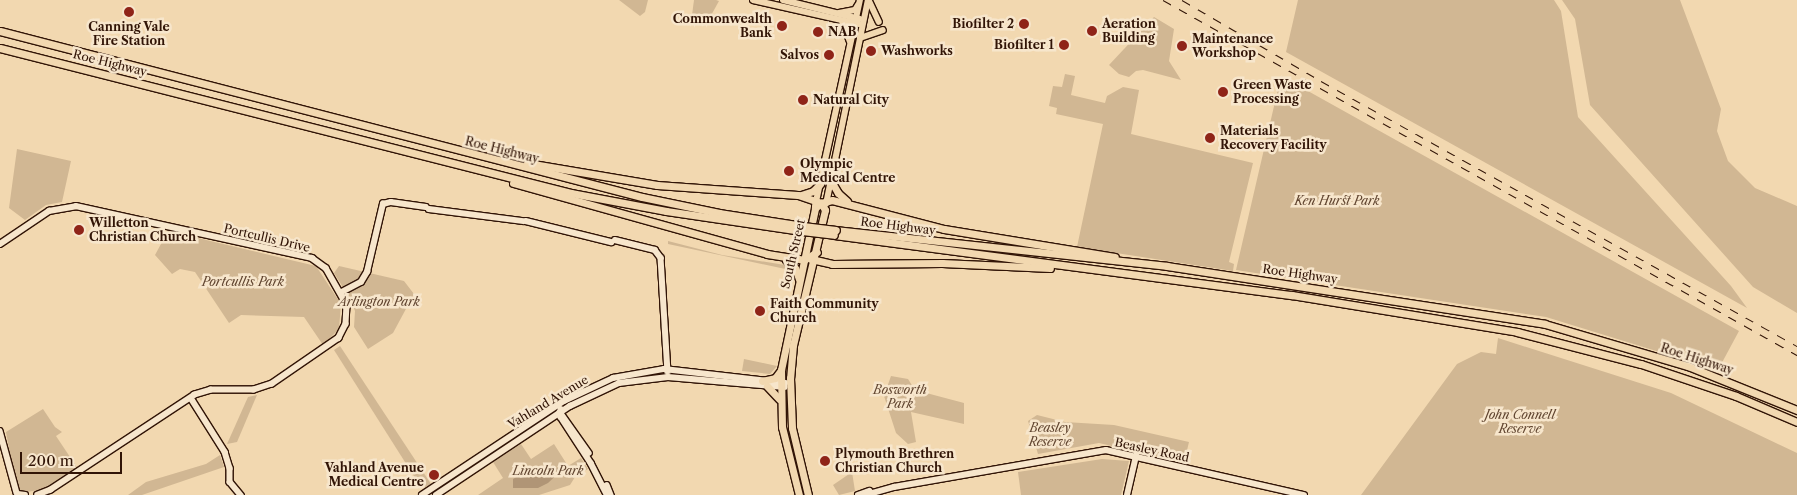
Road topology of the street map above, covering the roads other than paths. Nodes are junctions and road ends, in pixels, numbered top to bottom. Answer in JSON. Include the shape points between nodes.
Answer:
{"nodes":[{"id":1,"x":753,"y":0,"type":"edge"},
{"id":2,"x":783,"y":0,"type":"edge"},
{"id":3,"x":868,"y":0,"type":"edge"},
{"id":4,"x":860,"y":2,"type":"edge"},
{"id":5,"x":837,"y":14,"type":"junction"},
{"id":6,"x":842,"y":21,"type":"junction"},
{"id":7,"x":856,"y":21,"type":"junction"},
{"id":8,"x":863,"y":22,"type":"junction"},
{"id":9,"x":879,"y":22,"type":"dead end"},
{"id":10,"x":0,"y":26,"type":"edge"},
{"id":11,"x":883,"y":30,"type":"dead end"},
{"id":12,"x":0,"y":31,"type":"edge"},
{"id":13,"x":860,"y":38,"type":"junction"},
{"id":14,"x":851,"y":43,"type":"junction"},
{"id":15,"x":0,"y":48,"type":"edge"},
{"id":16,"x":0,"y":52,"type":"edge"},
{"id":17,"x":81,"y":52,"type":"junction"},
{"id":18,"x":54,"y":60,"type":"junction"},
{"id":19,"x":490,"y":158,"type":"junction"},
{"id":20,"x":474,"y":169,"type":"junction"},
{"id":21,"x":830,"y":181,"type":"junction"},
{"id":22,"x":820,"y":184,"type":"junction"},
{"id":23,"x":798,"y":195,"type":"junction"},
{"id":24,"x":820,"y":203,"type":"junction"},
{"id":25,"x":854,"y":204,"type":"junction"},
{"id":26,"x":803,"y":228,"type":"junction"},
{"id":27,"x":835,"y":233,"type":"junction"},
{"id":28,"x":0,"y":244,"type":"edge"},
{"id":29,"x":781,"y":257,"type":"junction"},
{"id":30,"x":809,"y":260,"type":"junction"},
{"id":31,"x":832,"y":264,"type":"junction"},
{"id":32,"x":1167,"y":266,"type":"junction"},
{"id":33,"x":1105,"y":270,"type":"junction"},
{"id":34,"x":812,"y":273,"type":"junction"},
{"id":35,"x":799,"y":279,"type":"junction"},
{"id":36,"x":342,"y":292,"type":"junction"},
{"id":37,"x":666,"y":369,"type":"junction"},
{"id":38,"x":782,"y":370,"type":"junction"},
{"id":39,"x":666,"y":377,"type":"junction"},
{"id":40,"x":764,"y":383,"type":"junction"},
{"id":41,"x":781,"y":385,"type":"junction"},
{"id":42,"x":790,"y":386,"type":"junction"},
{"id":43,"x":191,"y":398,"type":"junction"},
{"id":44,"x":562,"y":402,"type":"junction"},
{"id":45,"x":781,"y":402,"type":"junction"},
{"id":46,"x":1797,"y":410,"type":"edge"},
{"id":47,"x":560,"y":412,"type":"junction"},
{"id":48,"x":547,"y":413,"type":"junction"},
{"id":49,"x":1797,"y":422,"type":"edge"},
{"id":50,"x":0,"y":431,"type":"edge"},
{"id":51,"x":0,"y":442,"type":"edge"},
{"id":52,"x":1138,"y":456,"type":"junction"},
{"id":53,"x":1277,"y":488,"type":"junction"},
{"id":54,"x":874,"y":492,"type":"junction"},
{"id":55,"x":808,"y":493,"type":"edge"},
{"id":56,"x":17,"y":494,"type":"edge"},
{"id":57,"x":38,"y":495,"type":"edge"},
{"id":58,"x":241,"y":495,"type":"edge"},
{"id":59,"x":422,"y":495,"type":"edge"},
{"id":60,"x":436,"y":495,"type":"edge"},
{"id":61,"x":607,"y":495,"type":"edge"},
{"id":62,"x":611,"y":495,"type":"edge"},
{"id":63,"x":799,"y":495,"type":"edge"},
{"id":64,"x":858,"y":495,"type":"edge"},
{"id":65,"x":866,"y":495,"type":"edge"},
{"id":66,"x":1129,"y":495,"type":"edge"},
{"id":67,"x":1297,"y":495,"type":"edge"},
{"id":68,"x":1304,"y":495,"type":"edge"}],
"edges":[{"from":1,"to":6,"type":"main road"},
{"from":2,"to":5,"type":"main road"},
{"from":3,"to":8,"type":"main road","name":"South Street"},
{"from":3,"to":9,"type":"main road"},
{"from":4,"to":5,"type":"main road","via":[[855,10]]},
{"from":4,"to":7,"type":"main road","name":"South Street"},
{"from":5,"to":7,"type":"main road"},
{"from":6,"to":7,"type":"main road"},
{"from":6,"to":14,"type":"main road"},
{"from":7,"to":8,"type":"main road"},
{"from":7,"to":14,"type":"main road","name":"South Street"},
{"from":8,"to":13,"type":"main road","name":"South Street"},
{"from":10,"to":17,"type":"highway"},
{"from":11,"to":13,"type":"main road"},
{"from":12,"to":17,"type":"highway","name":"Roe Highway"},
{"from":13,"to":21,"type":"main road","name":"South Street"},
{"from":14,"to":22,"type":"main road","name":"South Street"},
{"from":15,"to":18,"type":"highway","name":"Roe Highway"},
{"from":16,"to":18,"type":"highway"},
{"from":17,"to":19,"type":"highway","name":"Roe Highway"},
{"from":18,"to":20,"type":"highway","name":"Roe Highway"},
{"from":19,"to":23,"type":"highway","via":[[657,185]]},
{"from":19,"to":26,"type":"highway","name":"Roe Highway","via":[[642,197]]},
{"from":20,"to":26,"type":"highway","name":"Roe Highway","via":[[615,202]]},
{"from":20,"to":29,"type":"highway","via":[[526,188]]},
{"from":21,"to":24,"type":"main road","name":"South Street"},
{"from":21,"to":25,"type":"highway","via":[[841,197]]},
{"from":22,"to":23,"type":"highway","via":[[813,191]]},
{"from":22,"to":24,"type":"main road","name":"South Street"},
{"from":23,"to":24,"type":"highway"},
{"from":24,"to":25,"type":"highway"},
{"from":24,"to":30,"type":"highway","name":"South Street","via":[[806,249]]},
{"from":24,"to":30,"type":"highway","name":"South Street","via":[[825,210],[817,252]]},
{"from":25,"to":32,"type":"highway","via":[[944,229]]},
{"from":26,"to":27,"type":"highway","name":"Roe Highway","bridge":true},
{"from":27,"to":32,"type":"highway","name":"Roe Highway"},
{"from":27,"to":33,"type":"highway","name":"Roe Highway"},
{"from":28,"to":36,"type":"main road","name":"Portcullis Drive","via":[[49,211],[76,206],[312,258],[326,268]]},
{"from":29,"to":30,"type":"highway"},
{"from":29,"to":35,"type":"highway","via":[[791,262]]},
{"from":30,"to":31,"type":"highway"},
{"from":30,"to":34,"type":"highway","name":"South Street"},
{"from":30,"to":35,"type":"highway","name":"South Street"},
{"from":31,"to":33,"type":"highway","via":[[942,263]]},
{"from":31,"to":34,"type":"highway"},
{"from":32,"to":46,"type":"highway","name":"Roe Highway","via":[[1545,324],[1688,366]]},
{"from":33,"to":49,"type":"highway","name":"Roe Highway","via":[[1292,295],[1517,332],[1641,364],[1736,396]]},
{"from":34,"to":42,"type":"highway","name":"South Street","via":[[794,345]]},
{"from":35,"to":38,"type":"highway","name":"South Street"},
{"from":36,"to":37,"type":"main road","via":[[361,282],[367,272],[383,204],[391,202],[539,224],[655,250],[661,258]]},
{"from":36,"to":43,"type":"main road","name":"Portcullis Drive","via":[[348,319],[344,331],[332,345],[262,388],[211,390]]},
{"from":37,"to":39,"type":"main road"},
{"from":37,"to":40,"type":"main road","name":"Vahland Avenue"},
{"from":37,"to":44,"type":"main road","name":"Vahland Avenue","via":[[613,378]]},
{"from":38,"to":40,"type":"highway"},
{"from":38,"to":41,"type":"highway","name":"South Street"},
{"from":39,"to":40,"type":"main road","name":"Vahland Avenue"},
{"from":39,"to":47,"type":"main road","name":"Vahland Avenue","via":[[619,383]]},
{"from":40,"to":41,"type":"main road","name":"Vahland Avenue"},
{"from":40,"to":45,"type":"highway"},
{"from":41,"to":42,"type":"main road","name":"Vahland Avenue"},
{"from":41,"to":45,"type":"highway","name":"South Street"},
{"from":42,"to":55,"type":"highway","name":"South Street","via":[[792,428]]},
{"from":43,"to":57,"type":"main road","name":"Portcullis Drive","via":[[57,486]]},
{"from":43,"to":58,"type":"main road","via":[[224,452],[230,468],[230,482]]},
{"from":44,"to":47,"type":"main road"},
{"from":44,"to":48,"type":"main road","name":"Vahland Avenue"},
{"from":45,"to":63,"type":"highway","name":"South Street","via":[[786,450]]},
{"from":47,"to":48,"type":"main road"},
{"from":47,"to":60,"type":"main road","name":"Vahland Avenue"},
{"from":47,"to":61,"type":"main road"},
{"from":47,"to":62,"type":"main road","via":[[598,468]]},
{"from":48,"to":59,"type":"main road","name":"Vahland Avenue"},
{"from":50,"to":56,"type":"main road"},
{"from":51,"to":56,"type":"main road"},
{"from":52,"to":53,"type":"main road","name":"Beasley Road"},
{"from":52,"to":54,"type":"main road","name":"Beasley Road","via":[[1099,451]]},
{"from":52,"to":66,"type":"main road"},
{"from":53,"to":67,"type":"main road","name":"Beasley Road"},
{"from":53,"to":68,"type":"main road","name":"Beasley Road"},
{"from":54,"to":64,"type":"main road","name":"Beasley Road"},
{"from":54,"to":65,"type":"main road","name":"Beasley Road"}]}
